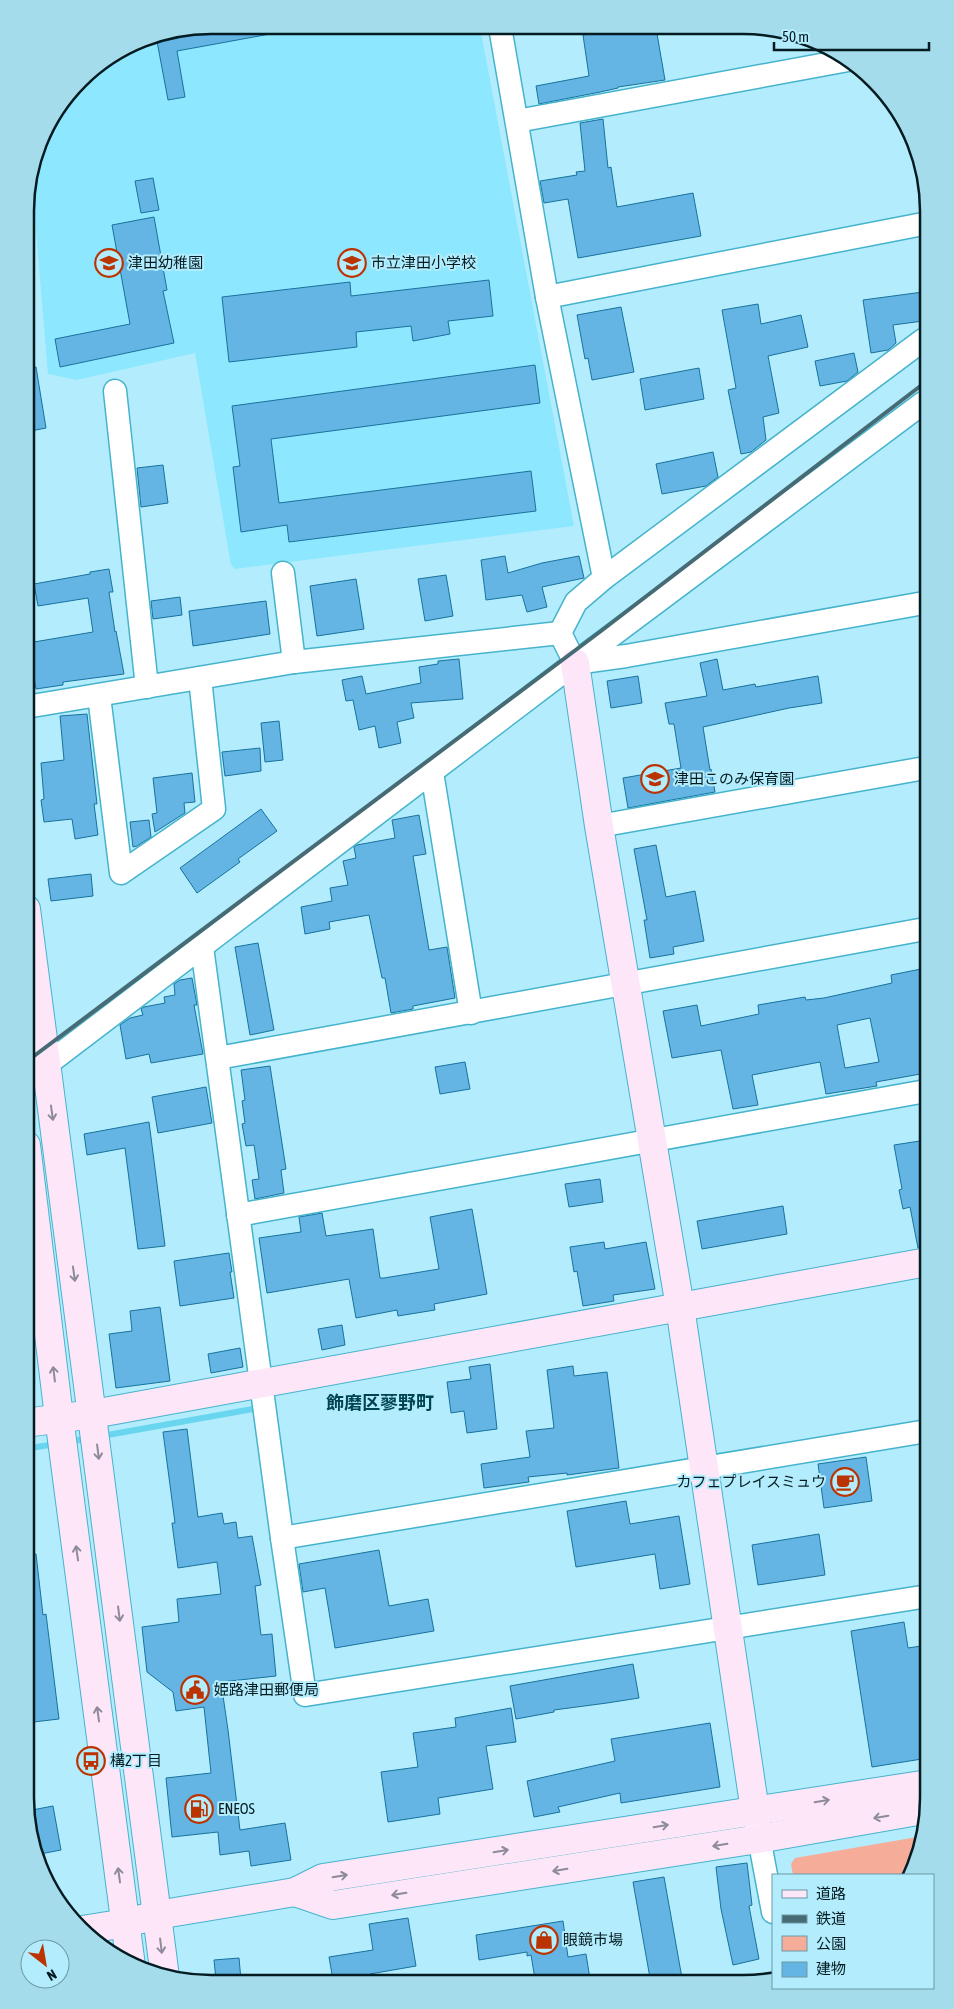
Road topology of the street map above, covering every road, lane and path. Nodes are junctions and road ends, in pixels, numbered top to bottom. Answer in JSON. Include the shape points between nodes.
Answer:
{"nodes":[{"id":1,"x":501,"y":34,"type":"edge"},
{"id":2,"x":838,"y":62,"type":"edge"},
{"id":3,"x":516,"y":121,"type":"junction"},
{"id":4,"x":920,"y":225,"type":"edge"},
{"id":5,"x":547,"y":297,"type":"junction"},
{"id":6,"x":920,"y":342,"type":"edge"},
{"id":7,"x":115,"y":390,"type":"dead end"},
{"id":8,"x":920,"y":406,"type":"edge"},
{"id":9,"x":283,"y":573,"type":"dead end"},
{"id":10,"x":604,"y":578,"type":"junction"},
{"id":11,"x":920,"y":604,"type":"edge"},
{"id":12,"x":560,"y":633,"type":"junction"},
{"id":13,"x":294,"y":662,"type":"junction"},
{"id":14,"x":575,"y":663,"type":"junction"},
{"id":15,"x":200,"y":678,"type":"junction"},
{"id":16,"x":147,"y":687,"type":"junction"},
{"id":17,"x":99,"y":696,"type":"junction"},
{"id":18,"x":34,"y":706,"type":"edge"},
{"id":19,"x":920,"y":769,"type":"edge"},
{"id":20,"x":432,"y":772,"type":"junction"},
{"id":21,"x":599,"y":826,"type":"junction"},
{"id":22,"x":920,"y":930,"type":"edge"},
{"id":23,"x":202,"y":947,"type":"junction"},
{"id":24,"x":34,"y":971,"type":"edge"},
{"id":25,"x":625,"y":985,"type":"junction"},
{"id":26,"x":471,"y":1013,"type":"junction"},
{"id":27,"x":218,"y":1058,"type":"junction"},
{"id":28,"x":46,"y":1065,"type":"junction"},
{"id":29,"x":920,"y":1092,"type":"edge"},
{"id":30,"x":650,"y":1141,"type":"junction"},
{"id":31,"x":34,"y":1211,"type":"edge"},
{"id":32,"x":238,"y":1215,"type":"junction"},
{"id":33,"x":920,"y":1263,"type":"edge"},
{"id":34,"x":680,"y":1307,"type":"junction"},
{"id":35,"x":260,"y":1382,"type":"junction"},
{"id":36,"x":93,"y":1414,"type":"junction"},
{"id":37,"x":59,"y":1417,"type":"junction"},
{"id":38,"x":34,"y":1421,"type":"edge"},
{"id":39,"x":920,"y":1432,"type":"edge"},
{"id":40,"x":703,"y":1468,"type":"junction"},
{"id":41,"x":282,"y":1538,"type":"junction"},
{"id":42,"x":920,"y":1597,"type":"edge"},
{"id":43,"x":727,"y":1629,"type":"junction"},
{"id":44,"x":920,"y":1785,"type":"edge"},
{"id":45,"x":755,"y":1811,"type":"junction"},
{"id":46,"x":920,"y":1811,"type":"edge"},
{"id":47,"x":758,"y":1839,"type":"junction"},
{"id":48,"x":295,"y":1892,"type":"junction"},
{"id":49,"x":772,"y":1907,"type":"edge"},
{"id":50,"x":157,"y":1915,"type":"junction"},
{"id":51,"x":126,"y":1923,"type":"junction"},
{"id":52,"x":91,"y":1928,"type":"edge"},
{"id":53,"x":130,"y":1955,"type":"edge"},
{"id":54,"x":164,"y":1969,"type":"edge"}],
"edges":[{"from":1,"to":3,"type":"street"},
{"from":2,"to":3,"type":"street"},
{"from":3,"to":5,"type":"street"},
{"from":4,"to":5,"type":"street"},
{"from":5,"to":10,"type":"street"},
{"from":6,"to":10,"type":"street"},
{"from":7,"to":16,"type":"street"},
{"from":8,"to":14,"type":"street"},
{"from":9,"to":13,"type":"street"},
{"from":10,"to":12,"type":"street","via":[[576,602]]},
{"from":11,"to":14,"type":"street"},
{"from":12,"to":13,"type":"street"},
{"from":12,"to":14,"type":"street"},
{"from":13,"to":15,"type":"street"},
{"from":14,"to":20,"type":"street"},
{"from":14,"to":21,"type":"street"},
{"from":15,"to":16,"type":"street"},
{"from":15,"to":17,"type":"street","via":[[214,809],[121,873]]},
{"from":16,"to":17,"type":"street"},
{"from":17,"to":18,"type":"street"},
{"from":19,"to":21,"type":"street"},
{"from":20,"to":23,"type":"street"},
{"from":20,"to":26,"type":"street"},
{"from":21,"to":25,"type":"street"},
{"from":22,"to":25,"type":"street"},
{"from":23,"to":27,"type":"street"},
{"from":23,"to":28,"type":"street"},
{"from":24,"to":28,"type":"street"},
{"from":25,"to":26,"type":"street"},
{"from":25,"to":30,"type":"street"},
{"from":26,"to":27,"type":"street"},
{"from":27,"to":32,"type":"street"},
{"from":28,"to":36,"type":"street","one_way":true},
{"from":29,"to":30,"type":"street"},
{"from":30,"to":32,"type":"street"},
{"from":30,"to":34,"type":"street"},
{"from":37,"to":31,"type":"street","one_way":true},
{"from":32,"to":35,"type":"street"},
{"from":33,"to":34,"type":"street"},
{"from":34,"to":35,"type":"street"},
{"from":34,"to":40,"type":"street"},
{"from":35,"to":36,"type":"street"},
{"from":35,"to":41,"type":"street"},
{"from":36,"to":37,"type":"street"},
{"from":36,"to":50,"type":"street","one_way":true},
{"from":37,"to":38,"type":"street"},
{"from":51,"to":37,"type":"street","one_way":true},
{"from":39,"to":40,"type":"street"},
{"from":40,"to":41,"type":"street"},
{"from":40,"to":43,"type":"street"},
{"from":41,"to":43,"type":"street","via":[[305,1695]]},
{"from":42,"to":43,"type":"street"},
{"from":43,"to":45,"type":"street"},
{"from":45,"to":44,"type":"street","one_way":true},
{"from":45,"to":47,"type":"street"},
{"from":48,"to":45,"type":"street","one_way":true,"via":[[323,1878]]},
{"from":46,"to":47,"type":"street","one_way":true},
{"from":47,"to":48,"type":"street","one_way":true,"via":[[333,1905]]},
{"from":47,"to":49,"type":"street"},
{"from":48,"to":50,"type":"street"},
{"from":50,"to":51,"type":"street"},
{"from":50,"to":54,"type":"street","one_way":true},
{"from":51,"to":52,"type":"street"},
{"from":51,"to":53,"type":"street"}]}
